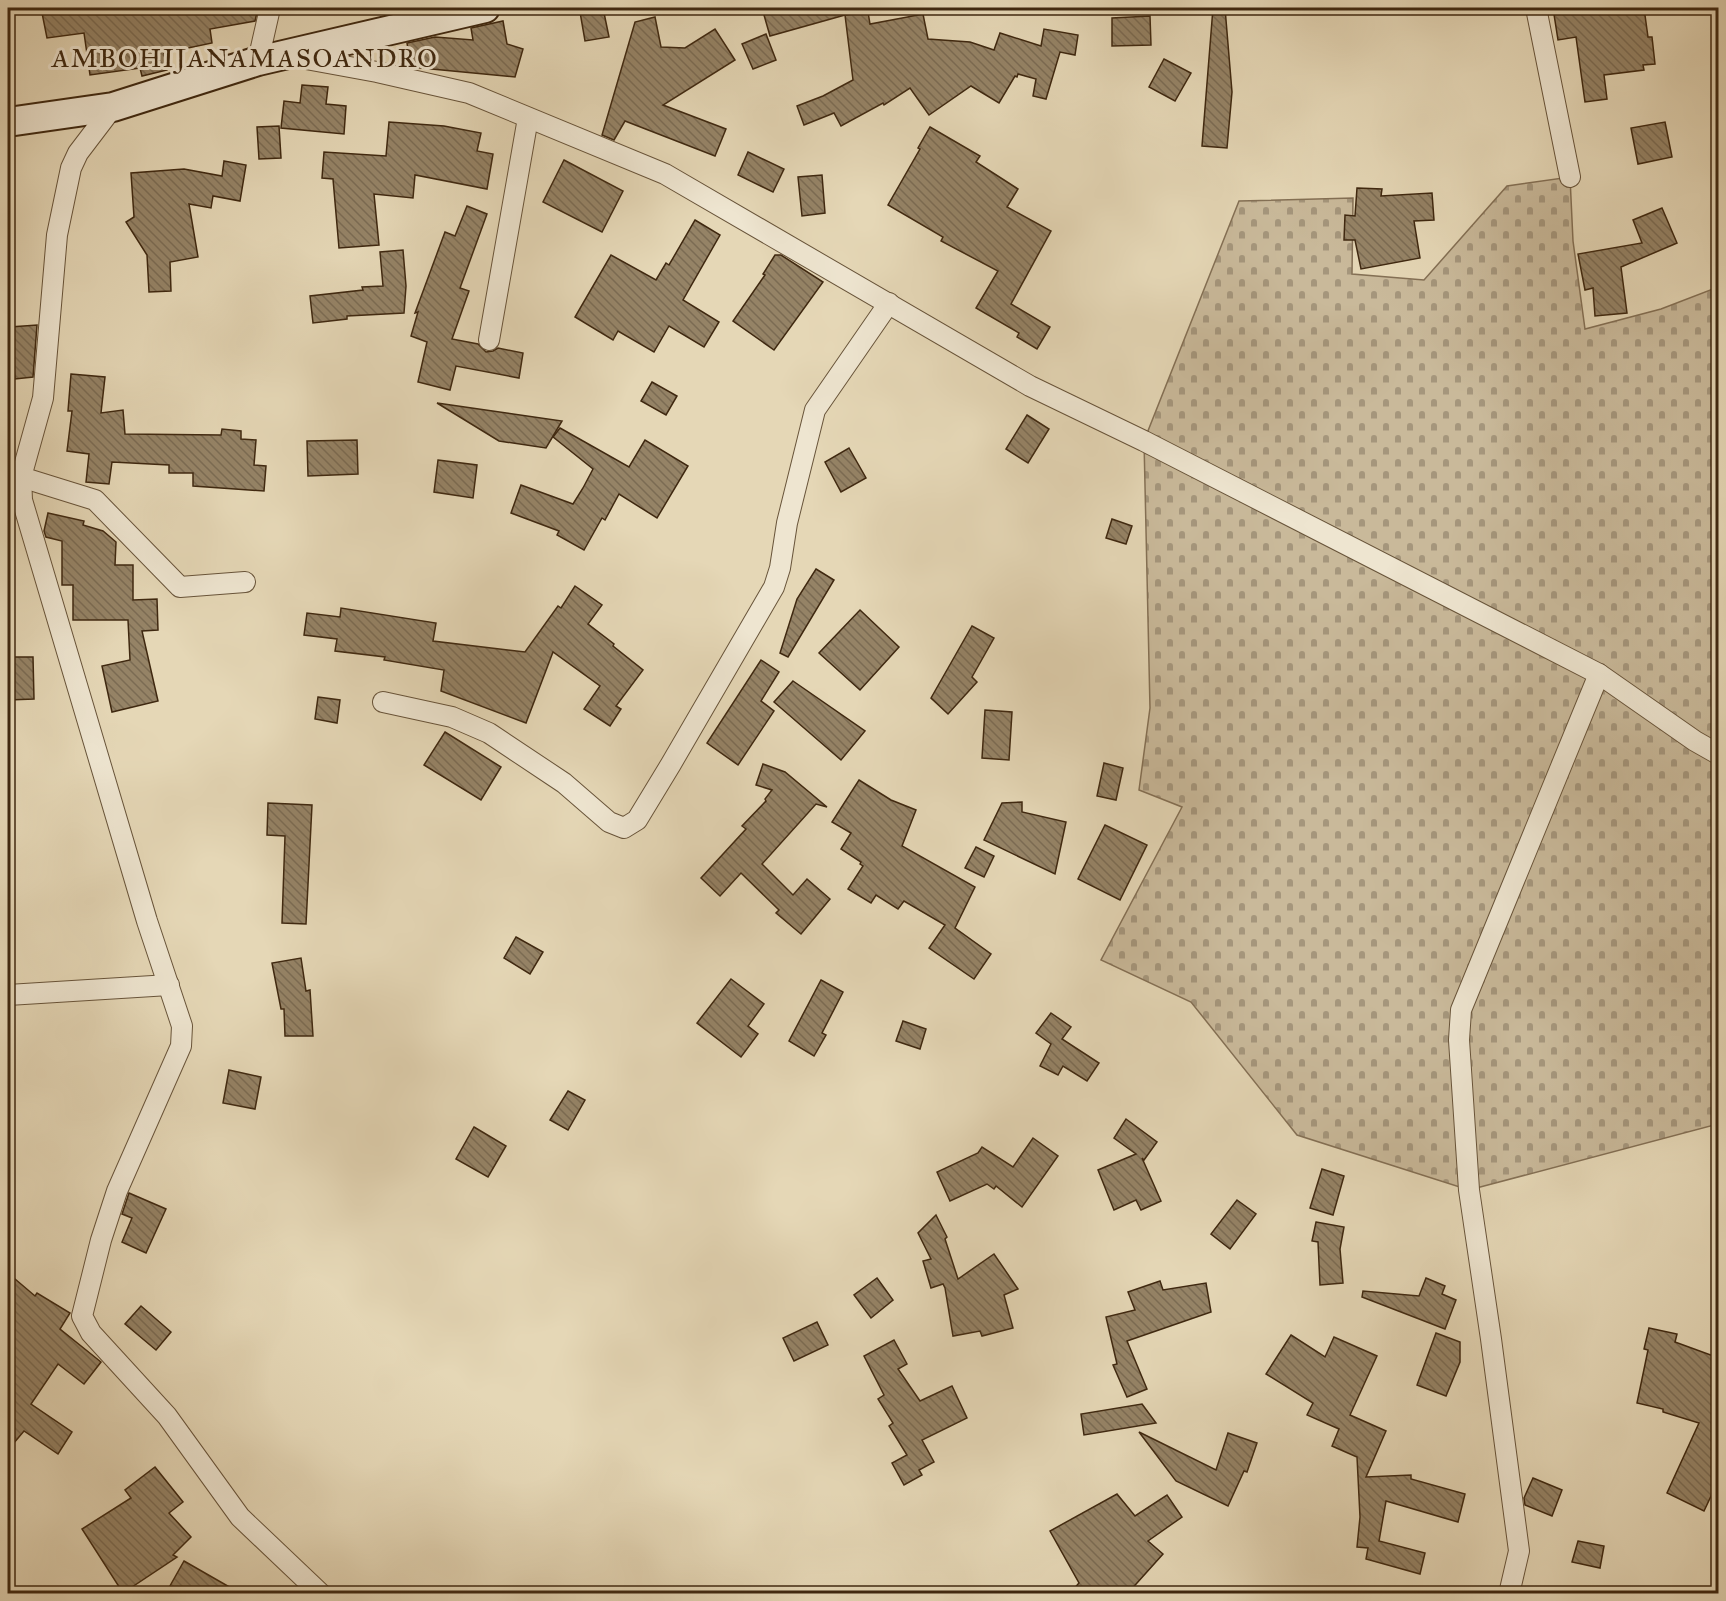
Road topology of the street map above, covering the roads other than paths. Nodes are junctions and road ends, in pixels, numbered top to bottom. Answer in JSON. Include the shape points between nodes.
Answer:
{"nodes":[{"id":1,"x":270,"y":8,"type":"edge"},
{"id":2,"x":485,"y":8,"type":"edge"},
{"id":3,"x":1536,"y":8,"type":"edge"},
{"id":4,"x":271,"y":58,"type":"junction"},
{"id":5,"x":112,"y":107,"type":"junction"},
{"id":6,"x":528,"y":118,"type":"junction"},
{"id":7,"x":8,"y":122,"type":"edge"},
{"id":8,"x":1570,"y":177,"type":"dead end"},
{"id":9,"x":889,"y":303,"type":"junction"},
{"id":10,"x":489,"y":340,"type":"dead end"},
{"id":11,"x":21,"y":477,"type":"junction"},
{"id":12,"x":245,"y":582,"type":"dead end"},
{"id":13,"x":1599,"y":674,"type":"junction"},
{"id":14,"x":383,"y":702,"type":"dead end"},
{"id":15,"x":1719,"y":754,"type":"edge"},
{"id":16,"x":169,"y":985,"type":"junction"},
{"id":17,"x":8,"y":996,"type":"edge"},
{"id":18,"x":321,"y":1593,"type":"edge"},
{"id":19,"x":1509,"y":1593,"type":"edge"}],
"edges":[{"from":1,"to":4,"type":"street"},
{"from":2,"to":4,"type":"street"},
{"from":3,"to":8,"type":"street"},
{"from":4,"to":5,"type":"street"},
{"from":4,"to":6,"type":"street","via":[[378,72],[455,89]]},
{"from":5,"to":7,"type":"street"},
{"from":5,"to":11,"type":"street","via":[[71,168],[57,235],[43,398]]},
{"from":6,"to":9,"type":"street","via":[[665,174]]},
{"from":6,"to":10,"type":"street"},
{"from":9,"to":13,"type":"street","via":[[1030,386]]},
{"from":9,"to":14,"type":"street","via":[[815,410],[774,587],[637,820],[624,828],[609,822],[564,783],[489,733],[452,717]]},
{"from":11,"to":12,"type":"street","via":[[95,500],[180,588]]},
{"from":11,"to":16,"type":"street","via":[[22,500]]},
{"from":13,"to":15,"type":"street"},
{"from":13,"to":19,"type":"street","via":[[1461,1010],[1459,1040],[1469,1190],[1520,1551]]},
{"from":16,"to":17,"type":"street"},
{"from":16,"to":18,"type":"street","via":[[182,1026],[181,1046],[117,1191],[82,1316],[91,1333],[167,1416],[240,1517]]}]}
